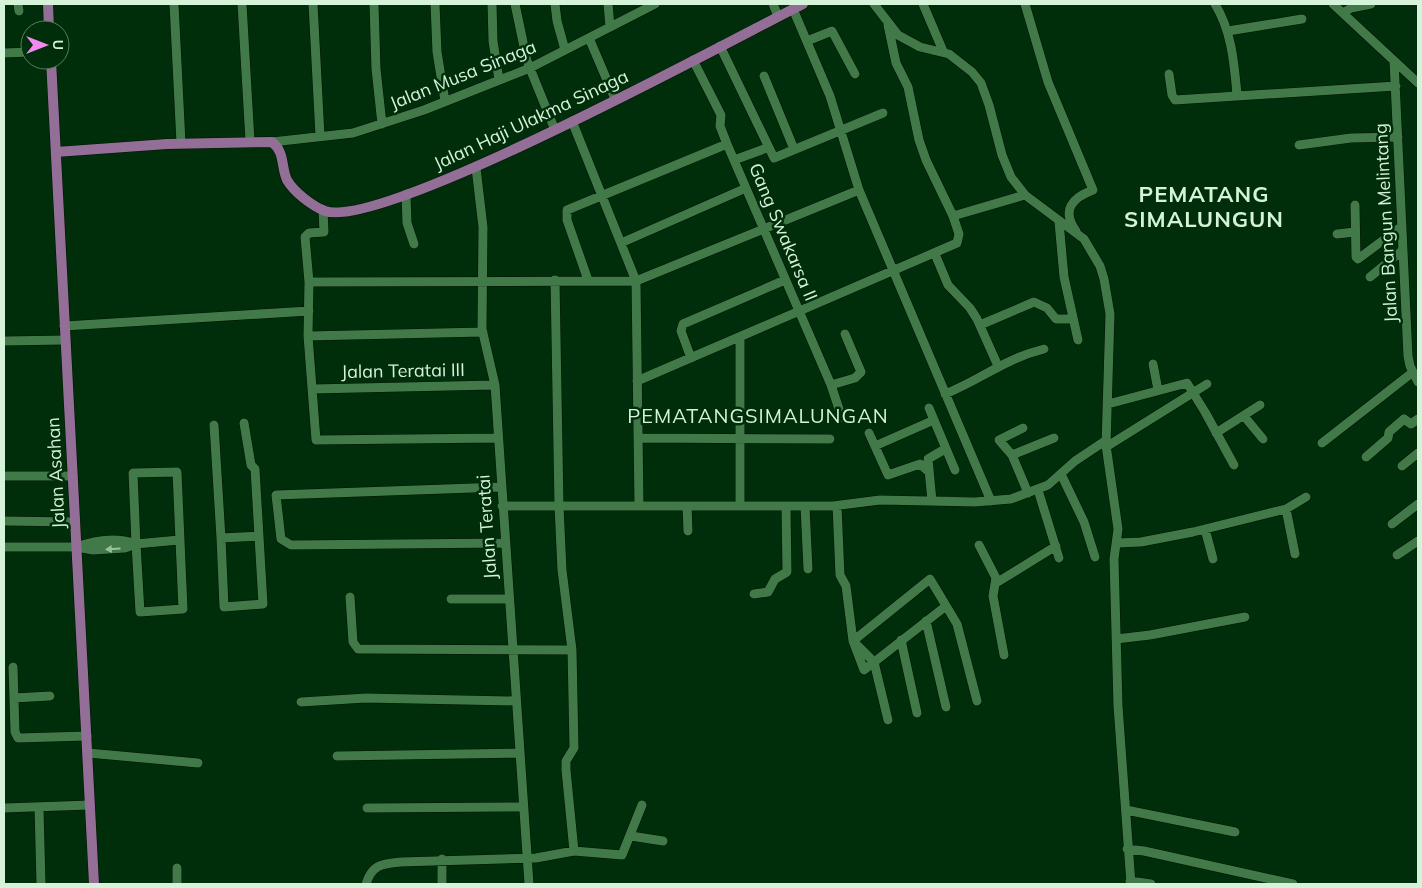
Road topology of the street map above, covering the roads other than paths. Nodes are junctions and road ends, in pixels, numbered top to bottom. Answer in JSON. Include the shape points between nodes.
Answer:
{"nodes":[{"id":1,"x":48,"y":4,"type":"edge"},
{"id":2,"x":174,"y":4,"type":"edge"},
{"id":3,"x":242,"y":4,"type":"edge"},
{"id":4,"x":313,"y":4,"type":"edge"},
{"id":5,"x":374,"y":4,"type":"edge"},
{"id":6,"x":435,"y":4,"type":"edge"},
{"id":7,"x":492,"y":4,"type":"edge"},
{"id":8,"x":515,"y":4,"type":"edge"},
{"id":9,"x":555,"y":4,"type":"edge"},
{"id":10,"x":608,"y":4,"type":"edge"},
{"id":11,"x":655,"y":4,"type":"edge"},
{"id":12,"x":772,"y":4,"type":"edge"},
{"id":13,"x":803,"y":4,"type":"edge"},
{"id":14,"x":874,"y":4,"type":"edge"},
{"id":15,"x":924,"y":4,"type":"edge"},
{"id":16,"x":1025,"y":4,"type":"edge"},
{"id":17,"x":1215,"y":4,"type":"edge"},
{"id":18,"x":1333,"y":4,"type":"edge"},
{"id":19,"x":1371,"y":4,"type":"edge"},
{"id":20,"x":793,"y":9,"type":"junction"},
{"id":21,"x":1343,"y":13,"type":"junction"},
{"id":22,"x":778,"y":16,"type":"junction"},
{"id":23,"x":49,"y":20,"type":"edge"},
{"id":24,"x":1302,"y":20,"type":"dead end"},
{"id":25,"x":888,"y":23,"type":"junction"},
{"id":26,"x":610,"y":27,"type":"junction"},
{"id":27,"x":1228,"y":31,"type":"junction"},
{"id":28,"x":589,"y":38,"type":"junction"},
{"id":29,"x":807,"y":41,"type":"junction"},
{"id":30,"x":720,"y":46,"type":"junction"},
{"id":31,"x":566,"y":50,"type":"junction"},
{"id":32,"x":943,"y":51,"type":"junction"},
{"id":33,"x":20,"y":52,"type":"edge"},
{"id":34,"x":4,"y":53,"type":"edge"},
{"id":35,"x":692,"y":60,"type":"junction"},
{"id":36,"x":1394,"y":61,"type":"junction"},
{"id":37,"x":530,"y":68,"type":"junction"},
{"id":38,"x":52,"y":70,"type":"edge"},
{"id":39,"x":855,"y":74,"type":"dead end"},
{"id":40,"x":1169,"y":74,"type":"dead end"},
{"id":41,"x":764,"y":76,"type":"dead end"},
{"id":42,"x":499,"y":80,"type":"junction"},
{"id":43,"x":1418,"y":83,"type":"edge"},
{"id":44,"x":1396,"y":86,"type":"junction"},
{"id":45,"x":1237,"y":94,"type":"junction"},
{"id":46,"x":615,"y":99,"type":"junction"},
{"id":47,"x":446,"y":101,"type":"junction"},
{"id":48,"x":883,"y":113,"type":"dead end"},
{"id":49,"x":572,"y":121,"type":"junction"},
{"id":50,"x":382,"y":124,"type":"junction"},
{"id":51,"x":555,"y":130,"type":"junction"},
{"id":52,"x":841,"y":131,"type":"junction"},
{"id":53,"x":320,"y":136,"type":"junction"},
{"id":54,"x":1398,"y":137,"type":"junction"},
{"id":55,"x":250,"y":141,"type":"junction"},
{"id":56,"x":272,"y":142,"type":"junction"},
{"id":57,"x":181,"y":143,"type":"junction"},
{"id":58,"x":727,"y":144,"type":"junction"},
{"id":59,"x":1298,"y":145,"type":"dead end"},
{"id":60,"x":767,"y":148,"type":"junction"},
{"id":61,"x":794,"y":149,"type":"junction"},
{"id":62,"x":56,"y":152,"type":"junction"},
{"id":63,"x":734,"y":160,"type":"junction"},
{"id":64,"x":476,"y":168,"type":"junction"},
{"id":65,"x":746,"y":188,"type":"junction"},
{"id":66,"x":859,"y":190,"type":"junction"},
{"id":67,"x":406,"y":194,"type":"junction"},
{"id":68,"x":1025,"y":195,"type":"junction"},
{"id":69,"x":602,"y":196,"type":"junction"},
{"id":70,"x":1356,"y":205,"type":"dead end"},
{"id":71,"x":323,"y":210,"type":"junction"},
{"id":72,"x":954,"y":216,"type":"junction"},
{"id":73,"x":1059,"y":222,"type":"junction"},
{"id":74,"x":1402,"y":226,"type":"junction"},
{"id":75,"x":764,"y":231,"type":"junction"},
{"id":76,"x":1076,"y":231,"type":"junction"},
{"id":77,"x":1355,"y":232,"type":"junction"},
{"id":78,"x":1337,"y":234,"type":"dead end"},
{"id":79,"x":414,"y":244,"type":"dead end"},
{"id":80,"x":621,"y":244,"type":"junction"},
{"id":81,"x":1403,"y":250,"type":"junction"},
{"id":82,"x":935,"y":254,"type":"junction"},
{"id":83,"x":894,"y":272,"type":"junction"},
{"id":84,"x":1370,"y":277,"type":"dead end"},
{"id":85,"x":483,"y":280,"type":"junction"},
{"id":86,"x":555,"y":280,"type":"junction"},
{"id":87,"x":588,"y":280,"type":"junction"},
{"id":88,"x":786,"y":280,"type":"junction"},
{"id":89,"x":636,"y":281,"type":"junction"},
{"id":90,"x":310,"y":282,"type":"junction"},
{"id":91,"x":309,"y":311,"type":"junction"},
{"id":92,"x":799,"y":312,"type":"junction"},
{"id":93,"x":1073,"y":318,"type":"junction"},
{"id":94,"x":980,"y":325,"type":"junction"},
{"id":95,"x":64,"y":326,"type":"junction"},
{"id":96,"x":483,"y":332,"type":"junction"},
{"id":97,"x":845,"y":334,"type":"dead end"},
{"id":98,"x":308,"y":336,"type":"junction"},
{"id":99,"x":740,"y":338,"type":"junction"},
{"id":100,"x":65,"y":340,"type":"junction"},
{"id":101,"x":1078,"y":340,"type":"dead end"},
{"id":102,"x":4,"y":341,"type":"edge"},
{"id":103,"x":1044,"y":349,"type":"dead end"},
{"id":104,"x":691,"y":358,"type":"junction"},
{"id":105,"x":1154,"y":364,"type":"dead end"},
{"id":106,"x":998,"y":366,"type":"junction"},
{"id":107,"x":1413,"y":372,"type":"junction"},
{"id":108,"x":637,"y":382,"type":"junction"},
{"id":109,"x":1418,"y":382,"type":"edge"},
{"id":110,"x":1207,"y":384,"type":"dead end"},
{"id":111,"x":495,"y":385,"type":"junction"},
{"id":112,"x":831,"y":385,"type":"junction"},
{"id":113,"x":312,"y":389,"type":"junction"},
{"id":114,"x":1158,"y":390,"type":"junction"},
{"id":115,"x":1194,"y":393,"type":"junction"},
{"id":116,"x":945,"y":394,"type":"junction"},
{"id":117,"x":1108,"y":404,"type":"junction"},
{"id":118,"x":1260,"y":405,"type":"dead end"},
{"id":119,"x":929,"y":408,"type":"dead end"},
{"id":120,"x":1244,"y":416,"type":"junction"},
{"id":121,"x":842,"y":418,"type":"dead end"},
{"id":122,"x":1418,"y":419,"type":"edge"},
{"id":123,"x":934,"y":420,"type":"junction"},
{"id":124,"x":244,"y":423,"type":"dead end"},
{"id":125,"x":214,"y":425,"type":"dead end"},
{"id":126,"x":1023,"y":428,"type":"dead end"},
{"id":127,"x":870,"y":433,"type":"dead end"},
{"id":128,"x":1216,"y":433,"type":"junction"},
{"id":129,"x":497,"y":438,"type":"junction"},
{"id":130,"x":638,"y":438,"type":"junction"},
{"id":131,"x":1054,"y":438,"type":"dead end"},
{"id":132,"x":740,"y":439,"type":"junction"},
{"id":133,"x":830,"y":439,"type":"dead end"},
{"id":134,"x":1263,"y":439,"type":"dead end"},
{"id":135,"x":1322,"y":443,"type":"dead end"},
{"id":136,"x":1106,"y":444,"type":"junction"},
{"id":137,"x":875,"y":446,"type":"junction"},
{"id":138,"x":945,"y":449,"type":"junction"},
{"id":139,"x":1418,"y":453,"type":"edge"},
{"id":140,"x":1012,"y":455,"type":"junction"},
{"id":141,"x":1366,"y":457,"type":"dead end"},
{"id":142,"x":1234,"y":465,"type":"dead end"},
{"id":143,"x":1402,"y":466,"type":"dead end"},
{"id":144,"x":955,"y":470,"type":"dead end"},
{"id":145,"x":928,"y":472,"type":"junction"},
{"id":146,"x":1061,"y":474,"type":"junction"},
{"id":147,"x":4,"y":476,"type":"edge"},
{"id":148,"x":73,"y":476,"type":"junction"},
{"id":149,"x":501,"y":487,"type":"junction"},
{"id":150,"x":1038,"y":490,"type":"junction"},
{"id":151,"x":1028,"y":493,"type":"junction"},
{"id":152,"x":1306,"y":497,"type":"dead end"},
{"id":153,"x":932,"y":501,"type":"junction"},
{"id":154,"x":991,"y":501,"type":"junction"},
{"id":155,"x":1418,"y":504,"type":"edge"},
{"id":156,"x":502,"y":506,"type":"junction"},
{"id":157,"x":559,"y":506,"type":"junction"},
{"id":158,"x":640,"y":506,"type":"junction"},
{"id":159,"x":687,"y":506,"type":"junction"},
{"id":160,"x":740,"y":506,"type":"junction"},
{"id":161,"x":805,"y":506,"type":"junction"},
{"id":162,"x":837,"y":506,"type":"junction"},
{"id":163,"x":786,"y":507,"type":"junction"},
{"id":164,"x":1286,"y":509,"type":"junction"},
{"id":165,"x":4,"y":521,"type":"edge"},
{"id":166,"x":75,"y":522,"type":"junction"},
{"id":167,"x":1392,"y":524,"type":"dead end"},
{"id":168,"x":1205,"y":529,"type":"junction"},
{"id":169,"x":688,"y":531,"type":"dead end"},
{"id":170,"x":259,"y":536,"type":"junction"},
{"id":171,"x":221,"y":538,"type":"junction"},
{"id":172,"x":179,"y":540,"type":"junction"},
{"id":173,"x":1418,"y":541,"type":"edge"},
{"id":174,"x":505,"y":543,"type":"junction"},
{"id":175,"x":1116,"y":543,"type":"junction"},
{"id":176,"x":136,"y":544,"type":"junction"},
{"id":177,"x":980,"y":545,"type":"dead end"},
{"id":178,"x":77,"y":546,"type":"junction"},
{"id":179,"x":1056,"y":546,"type":"junction"},
{"id":180,"x":4,"y":547,"type":"edge"},
{"id":181,"x":1295,"y":554,"type":"dead end"},
{"id":182,"x":1397,"y":555,"type":"dead end"},
{"id":183,"x":1095,"y":557,"type":"dead end"},
{"id":184,"x":1058,"y":558,"type":"dead end"},
{"id":185,"x":1213,"y":560,"type":"dead end"},
{"id":186,"x":808,"y":569,"type":"dead end"},
{"id":187,"x":996,"y":583,"type":"junction"},
{"id":188,"x":754,"y":594,"type":"dead end"},
{"id":189,"x":350,"y":597,"type":"dead end"},
{"id":190,"x":451,"y":599,"type":"dead end"},
{"id":191,"x":509,"y":599,"type":"junction"},
{"id":192,"x":946,"y":606,"type":"junction"},
{"id":193,"x":1245,"y":617,"type":"dead end"},
{"id":194,"x":926,"y":621,"type":"junction"},
{"id":195,"x":1116,"y":639,"type":"junction"},
{"id":196,"x":901,"y":640,"type":"junction"},
{"id":197,"x":853,"y":641,"type":"junction"},
{"id":198,"x":512,"y":650,"type":"junction"},
{"id":199,"x":572,"y":650,"type":"junction"},
{"id":200,"x":1004,"y":655,"type":"dead end"},
{"id":201,"x":874,"y":662,"type":"junction"},
{"id":202,"x":13,"y":667,"type":"dead end"},
{"id":203,"x":50,"y":696,"type":"dead end"},
{"id":204,"x":14,"y":698,"type":"junction"},
{"id":205,"x":516,"y":701,"type":"junction"},
{"id":206,"x":977,"y":701,"type":"dead end"},
{"id":207,"x":301,"y":702,"type":"dead end"},
{"id":208,"x":946,"y":707,"type":"dead end"},
{"id":209,"x":917,"y":713,"type":"dead end"},
{"id":210,"x":888,"y":720,"type":"dead end"},
{"id":211,"x":87,"y":736,"type":"junction"},
{"id":212,"x":88,"y":753,"type":"junction"},
{"id":213,"x":520,"y":753,"type":"junction"},
{"id":214,"x":337,"y":756,"type":"dead end"},
{"id":215,"x":198,"y":763,"type":"dead end"},
{"id":216,"x":90,"y":805,"type":"junction"},
{"id":217,"x":642,"y":805,"type":"dead end"},
{"id":218,"x":39,"y":807,"type":"junction"},
{"id":219,"x":524,"y":807,"type":"junction"},
{"id":220,"x":4,"y":808,"type":"edge"},
{"id":221,"x":366,"y":808,"type":"dead end"},
{"id":222,"x":1126,"y":810,"type":"junction"},
{"id":223,"x":1235,"y":832,"type":"dead end"},
{"id":224,"x":631,"y":836,"type":"junction"},
{"id":225,"x":663,"y":841,"type":"dead end"},
{"id":226,"x":1127,"y":849,"type":"junction"},
{"id":227,"x":574,"y":851,"type":"junction"},
{"id":228,"x":527,"y":858,"type":"junction"},
{"id":229,"x":442,"y":859,"type":"junction"},
{"id":230,"x":178,"y":868,"type":"dead end"},
{"id":231,"x":1130,"y":882,"type":"edge"},
{"id":232,"x":41,"y":884,"type":"edge"},
{"id":233,"x":94,"y":884,"type":"edge"},
{"id":234,"x":177,"y":884,"type":"edge"},
{"id":235,"x":366,"y":884,"type":"edge"},
{"id":236,"x":442,"y":884,"type":"edge"},
{"id":237,"x":529,"y":884,"type":"edge"},
{"id":238,"x":1150,"y":884,"type":"edge"},
{"id":239,"x":1293,"y":884,"type":"edge"}],
"edges":[{"from":1,"to":23,"type":"main road"},
{"from":2,"to":57,"type":"street"},
{"from":3,"to":55,"type":"street"},
{"from":4,"to":53,"type":"street"},
{"from":5,"to":50,"type":"street"},
{"from":6,"to":47,"type":"street","via":[[437,52]]},
{"from":7,"to":42,"type":"street"},
{"from":8,"to":37,"type":"street"},
{"from":9,"to":31,"type":"street"},
{"from":10,"to":26,"type":"street"},
{"from":11,"to":26,"type":"street","name":"Jalan Musa Sinaga"},
{"from":12,"to":22,"type":"street"},
{"from":13,"to":20,"type":"main road","name":"Jalan Haji Ulakma Sinaga"},
{"from":14,"to":25,"type":"street"},
{"from":15,"to":32,"type":"street"},
{"from":16,"to":76,"type":"street","via":[[1048,82],[1093,190],[1076,198],[1072,204],[1069,217]]},
{"from":17,"to":27,"type":"street"},
{"from":18,"to":21,"type":"street"},
{"from":19,"to":21,"type":"street"},
{"from":20,"to":22,"type":"main road","name":"Jalan Haji Ulakma Sinaga"},
{"from":20,"to":29,"type":"street"},
{"from":21,"to":36,"type":"street"},
{"from":22,"to":30,"type":"main road","name":"Jalan Haji Ulakma Sinaga"},
{"from":24,"to":27,"type":"street"},
{"from":25,"to":32,"type":"street","via":[[908,42]]},
{"from":25,"to":72,"type":"street","via":[[896,63],[908,87],[926,160]]},
{"from":26,"to":28,"type":"street","name":"Jalan Musa Sinaga"},
{"from":27,"to":45,"type":"street"},
{"from":28,"to":31,"type":"street","name":"Jalan Musa Sinaga"},
{"from":28,"to":46,"type":"street"},
{"from":29,"to":39,"type":"street","via":[[832,31]]},
{"from":29,"to":52,"type":"street"},
{"from":30,"to":35,"type":"main road","name":"Jalan Haji Ulakma Sinaga"},
{"from":30,"to":60,"type":"street"},
{"from":31,"to":37,"type":"street","name":"Jalan Musa Sinaga"},
{"from":32,"to":68,"type":"street","via":[[960,62],[981,83],[1006,165]]},
{"from":33,"to":34,"type":"street"},
{"from":35,"to":46,"type":"main road","name":"Jalan Haji Ulakma Sinaga"},
{"from":35,"to":58,"type":"street","name":"Gang Swakarsa II","via":[[721,115],[720,126]]},
{"from":36,"to":43,"type":"street"},
{"from":36,"to":44,"type":"street","name":"Jalan Bangun Melintang"},
{"from":37,"to":42,"type":"street","name":"Jalan Musa Sinaga"},
{"from":37,"to":51,"type":"street"},
{"from":38,"to":62,"type":"main road","name":"Jalan Asahan"},
{"from":40,"to":45,"type":"street","via":[[1174,99]]},
{"from":41,"to":61,"type":"street"},
{"from":42,"to":47,"type":"street","name":"Jalan Musa Sinaga"},
{"from":44,"to":45,"type":"street"},
{"from":44,"to":54,"type":"street","name":"Jalan Bangun Melintang"},
{"from":46,"to":49,"type":"main road","name":"Jalan Haji Ulakma Sinaga"},
{"from":47,"to":50,"type":"street","name":"Jalan Musa Sinaga"},
{"from":48,"to":52,"type":"street"},
{"from":49,"to":51,"type":"main road","name":"Jalan Haji Ulakma Sinaga"},
{"from":49,"to":69,"type":"street"},
{"from":50,"to":53,"type":"street","name":"Jalan Musa Sinaga","via":[[353,133]]},
{"from":51,"to":64,"type":"main road","name":"Jalan Haji Ulakma Sinaga"},
{"from":52,"to":61,"type":"street"},
{"from":52,"to":66,"type":"street"},
{"from":53,"to":56,"type":"street","name":"Jalan Musa Sinaga"},
{"from":54,"to":59,"type":"street","via":[[1351,138]]},
{"from":54,"to":74,"type":"street","name":"Jalan Bangun Melintang"},
{"from":55,"to":56,"type":"main road"},
{"from":55,"to":57,"type":"main road"},
{"from":56,"to":71,"type":"main road","via":[[279,150],[288,181],[304,198]]},
{"from":57,"to":62,"type":"main road"},
{"from":58,"to":63,"type":"street","name":"Gang Swakarsa II"},
{"from":58,"to":69,"type":"street"},
{"from":60,"to":61,"type":"street","via":[[774,158]]},
{"from":60,"to":63,"type":"street"},
{"from":62,"to":95,"type":"main road","name":"Jalan Asahan"},
{"from":63,"to":65,"type":"street","name":"Gang Swakarsa II"},
{"from":64,"to":67,"type":"main road","name":"Jalan Haji Ulakma Sinaga"},
{"from":64,"to":85,"type":"street","name":"Jalan Teratai","via":[[482,216]]},
{"from":65,"to":75,"type":"street","name":"Gang Swakarsa II"},
{"from":65,"to":80,"type":"street"},
{"from":66,"to":75,"type":"street"},
{"from":66,"to":83,"type":"street"},
{"from":67,"to":71,"type":"main road","name":"Jalan Haji Ulakma Sinaga","via":[[349,211]]},
{"from":67,"to":79,"type":"street","via":[[407,223]]},
{"from":68,"to":72,"type":"street"},
{"from":68,"to":73,"type":"street"},
{"from":69,"to":80,"type":"street"},
{"from":69,"to":87,"type":"street","via":[[566,212]]},
{"from":70,"to":77,"type":"street"},
{"from":71,"to":90,"type":"street","via":[[324,232],[306,235]]},
{"from":72,"to":82,"type":"street","via":[[959,240]]},
{"from":73,"to":76,"type":"street"},
{"from":73,"to":93,"type":"street","via":[[1064,277]]},
{"from":74,"to":77,"type":"street","via":[[1360,260],[1356,257]]},
{"from":74,"to":81,"type":"street","name":"Jalan Bangun Melintang"},
{"from":75,"to":88,"type":"street","name":"Gang Swakarsa II"},
{"from":75,"to":89,"type":"street"},
{"from":76,"to":117,"type":"street","via":[[1100,266],[1108,296]]},
{"from":77,"to":78,"type":"street"},
{"from":80,"to":89,"type":"street"},
{"from":81,"to":84,"type":"street"},
{"from":81,"to":107,"type":"street","name":"Jalan Bangun Melintang","via":[[1408,356]]},
{"from":82,"to":83,"type":"street"},
{"from":82,"to":94,"type":"street","via":[[948,286],[970,308]]},
{"from":83,"to":92,"type":"street"},
{"from":83,"to":116,"type":"street"},
{"from":85,"to":86,"type":"street"},
{"from":85,"to":90,"type":"street"},
{"from":85,"to":96,"type":"street","name":"Jalan Teratai"},
{"from":86,"to":87,"type":"street"},
{"from":86,"to":157,"type":"street"},
{"from":87,"to":89,"type":"street"},
{"from":88,"to":92,"type":"street","name":"Gang Swakarsa II"},
{"from":88,"to":104,"type":"street","via":[[682,324],[681,330]]},
{"from":89,"to":108,"type":"street"},
{"from":90,"to":91,"type":"street"},
{"from":91,"to":95,"type":"street"},
{"from":91,"to":98,"type":"street"},
{"from":92,"to":99,"type":"street"},
{"from":92,"to":112,"type":"street","name":"Gang Swakarsa II"},
{"from":93,"to":94,"type":"street","via":[[1056,319],[1047,308],[1034,302]]},
{"from":93,"to":101,"type":"street"},
{"from":94,"to":106,"type":"street"},
{"from":95,"to":100,"type":"main road","name":"Jalan Asahan"},
{"from":96,"to":98,"type":"street"},
{"from":96,"to":111,"type":"street","name":"Jalan Teratai"},
{"from":97,"to":112,"type":"street","via":[[861,372],[854,378]]},
{"from":98,"to":113,"type":"street"},
{"from":99,"to":104,"type":"street"},
{"from":99,"to":132,"type":"street"},
{"from":100,"to":102,"type":"street"},
{"from":100,"to":148,"type":"main road","name":"Jalan Asahan"},
{"from":103,"to":106,"type":"street"},
{"from":104,"to":108,"type":"street"},
{"from":105,"to":114,"type":"street"},
{"from":106,"to":116,"type":"street"},
{"from":107,"to":109,"type":"street","name":"Jalan Bangun Melintang"},
{"from":107,"to":135,"type":"street"},
{"from":108,"to":130,"type":"street"},
{"from":110,"to":115,"type":"street"},
{"from":111,"to":113,"type":"street","name":"Jalan Teratai III"},
{"from":111,"to":129,"type":"street","name":"Jalan Teratai"},
{"from":112,"to":121,"type":"street","name":"Gang Swakarsa II"},
{"from":113,"to":129,"type":"street","via":[[316,440]]},
{"from":114,"to":115,"type":"street","via":[[1187,383]]},
{"from":114,"to":117,"type":"street"},
{"from":115,"to":128,"type":"street"},
{"from":115,"to":136,"type":"street"},
{"from":116,"to":154,"type":"street"},
{"from":117,"to":136,"type":"street"},
{"from":118,"to":120,"type":"street"},
{"from":119,"to":123,"type":"street"},
{"from":120,"to":128,"type":"street"},
{"from":120,"to":134,"type":"street"},
{"from":122,"to":141,"type":"street","via":[[1411,424],[1404,419]]},
{"from":123,"to":137,"type":"street"},
{"from":123,"to":138,"type":"street"},
{"from":124,"to":170,"type":"street","via":[[251,465],[255,469]]},
{"from":125,"to":171,"type":"street"},
{"from":126,"to":140,"type":"street","via":[[999,440]]},
{"from":127,"to":137,"type":"street"},
{"from":128,"to":142,"type":"street"},
{"from":129,"to":149,"type":"street","name":"Jalan Teratai"},
{"from":130,"to":132,"type":"street"},
{"from":130,"to":158,"type":"street"},
{"from":131,"to":140,"type":"street"},
{"from":132,"to":133,"type":"street"},
{"from":132,"to":160,"type":"street"},
{"from":136,"to":146,"type":"street","via":[[1075,461]]},
{"from":136,"to":175,"type":"street","via":[[1116,509]]},
{"from":137,"to":145,"type":"street","via":[[888,476],[920,464]]},
{"from":138,"to":144,"type":"street"},
{"from":138,"to":145,"type":"street","via":[[928,459]]},
{"from":139,"to":143,"type":"street"},
{"from":140,"to":151,"type":"street"},
{"from":145,"to":153,"type":"street"},
{"from":146,"to":150,"type":"street"},
{"from":146,"to":183,"type":"street","via":[[1084,522]]},
{"from":147,"to":148,"type":"street"},
{"from":148,"to":166,"type":"main road","name":"Jalan Asahan"},
{"from":149,"to":156,"type":"street","name":"Jalan Teratai"},
{"from":149,"to":174,"type":"street","via":[[276,495],[280,533],[287,544]]},
{"from":150,"to":151,"type":"street"},
{"from":150,"to":179,"type":"street"},
{"from":151,"to":154,"type":"street"},
{"from":152,"to":164,"type":"street"},
{"from":153,"to":154,"type":"street"},
{"from":153,"to":162,"type":"street","via":[[880,500]]},
{"from":155,"to":167,"type":"street"},
{"from":156,"to":157,"type":"street"},
{"from":156,"to":174,"type":"street","name":"Jalan Teratai"},
{"from":157,"to":158,"type":"street"},
{"from":157,"to":199,"type":"street","via":[[562,570]]},
{"from":158,"to":159,"type":"street"},
{"from":159,"to":160,"type":"street"},
{"from":159,"to":169,"type":"street"},
{"from":160,"to":163,"type":"street"},
{"from":161,"to":162,"type":"street"},
{"from":161,"to":163,"type":"street"},
{"from":161,"to":186,"type":"street"},
{"from":162,"to":197,"type":"street","via":[[840,575],[846,586]]},
{"from":163,"to":188,"type":"street","via":[[787,572],[774,579],[768,592]]},
{"from":164,"to":168,"type":"street"},
{"from":164,"to":181,"type":"street"},
{"from":165,"to":166,"type":"street"},
{"from":166,"to":178,"type":"main road","name":"Jalan Asahan"},
{"from":168,"to":175,"type":"street","via":[[1155,540]]},
{"from":168,"to":185,"type":"street"},
{"from":170,"to":171,"type":"street"},
{"from":170,"to":171,"type":"street","via":[[263,604],[224,607]]},
{"from":172,"to":176,"type":"street"},
{"from":172,"to":176,"type":"street","via":[[183,609],[140,612]]},
{"from":172,"to":176,"type":"street","via":[[177,472],[133,473]]},
{"from":173,"to":182,"type":"street"},
{"from":174,"to":191,"type":"street","name":"Jalan Teratai"},
{"from":175,"to":195,"type":"street"},
{"from":176,"to":178,"type":"street","via":[[125,540],[93,541]]},
{"from":177,"to":187,"type":"street","via":[[995,574]]},
{"from":178,"to":180,"type":"street"},
{"from":178,"to":211,"type":"main road","name":"Jalan Asahan"},
{"from":179,"to":184,"type":"street"},
{"from":179,"to":187,"type":"street"},
{"from":187,"to":200,"type":"street","via":[[993,596]]},
{"from":189,"to":198,"type":"street","via":[[352,642],[358,649]]},
{"from":190,"to":191,"type":"street"},
{"from":191,"to":198,"type":"street","name":"Jalan Teratai"},
{"from":192,"to":194,"type":"street"},
{"from":192,"to":197,"type":"street","via":[[930,579]]},
{"from":192,"to":206,"type":"street","via":[[957,624]]},
{"from":193,"to":195,"type":"street"},
{"from":194,"to":196,"type":"street"},
{"from":194,"to":208,"type":"street"},
{"from":195,"to":222,"type":"street"},
{"from":196,"to":201,"type":"street"},
{"from":196,"to":209,"type":"street"},
{"from":197,"to":201,"type":"street"},
{"from":198,"to":199,"type":"street"},
{"from":198,"to":205,"type":"street","name":"Jalan Teratai"},
{"from":199,"to":227,"type":"street","via":[[574,748],[566,761],[566,770]]},
{"from":201,"to":210,"type":"street"},
{"from":202,"to":204,"type":"street"},
{"from":203,"to":204,"type":"street"},
{"from":204,"to":211,"type":"street","via":[[18,738]]},
{"from":205,"to":207,"type":"street","via":[[366,698]]},
{"from":205,"to":213,"type":"street","name":"Jalan Teratai"},
{"from":211,"to":212,"type":"main road","name":"Jalan Asahan"},
{"from":212,"to":215,"type":"street"},
{"from":212,"to":216,"type":"main road","name":"Jalan Asahan"},
{"from":213,"to":214,"type":"street"},
{"from":213,"to":219,"type":"street","name":"Jalan Teratai"},
{"from":216,"to":218,"type":"street"},
{"from":216,"to":233,"type":"main road","name":"Jalan Asahan"},
{"from":217,"to":224,"type":"street"},
{"from":218,"to":220,"type":"street"},
{"from":218,"to":232,"type":"street"},
{"from":219,"to":221,"type":"street"},
{"from":219,"to":228,"type":"street","name":"Jalan Teratai"},
{"from":222,"to":223,"type":"street"},
{"from":222,"to":226,"type":"street"},
{"from":224,"to":225,"type":"street"},
{"from":224,"to":227,"type":"street","via":[[622,855]]},
{"from":226,"to":231,"type":"street"},
{"from":226,"to":239,"type":"street"},
{"from":227,"to":228,"type":"street"},
{"from":228,"to":229,"type":"street"},
{"from":228,"to":237,"type":"street","name":"Jalan Teratai"},
{"from":229,"to":235,"type":"street","via":[[383,864],[370,873]]},
{"from":229,"to":236,"type":"street"},
{"from":230,"to":234,"type":"street"},
{"from":231,"to":238,"type":"street"}]}
